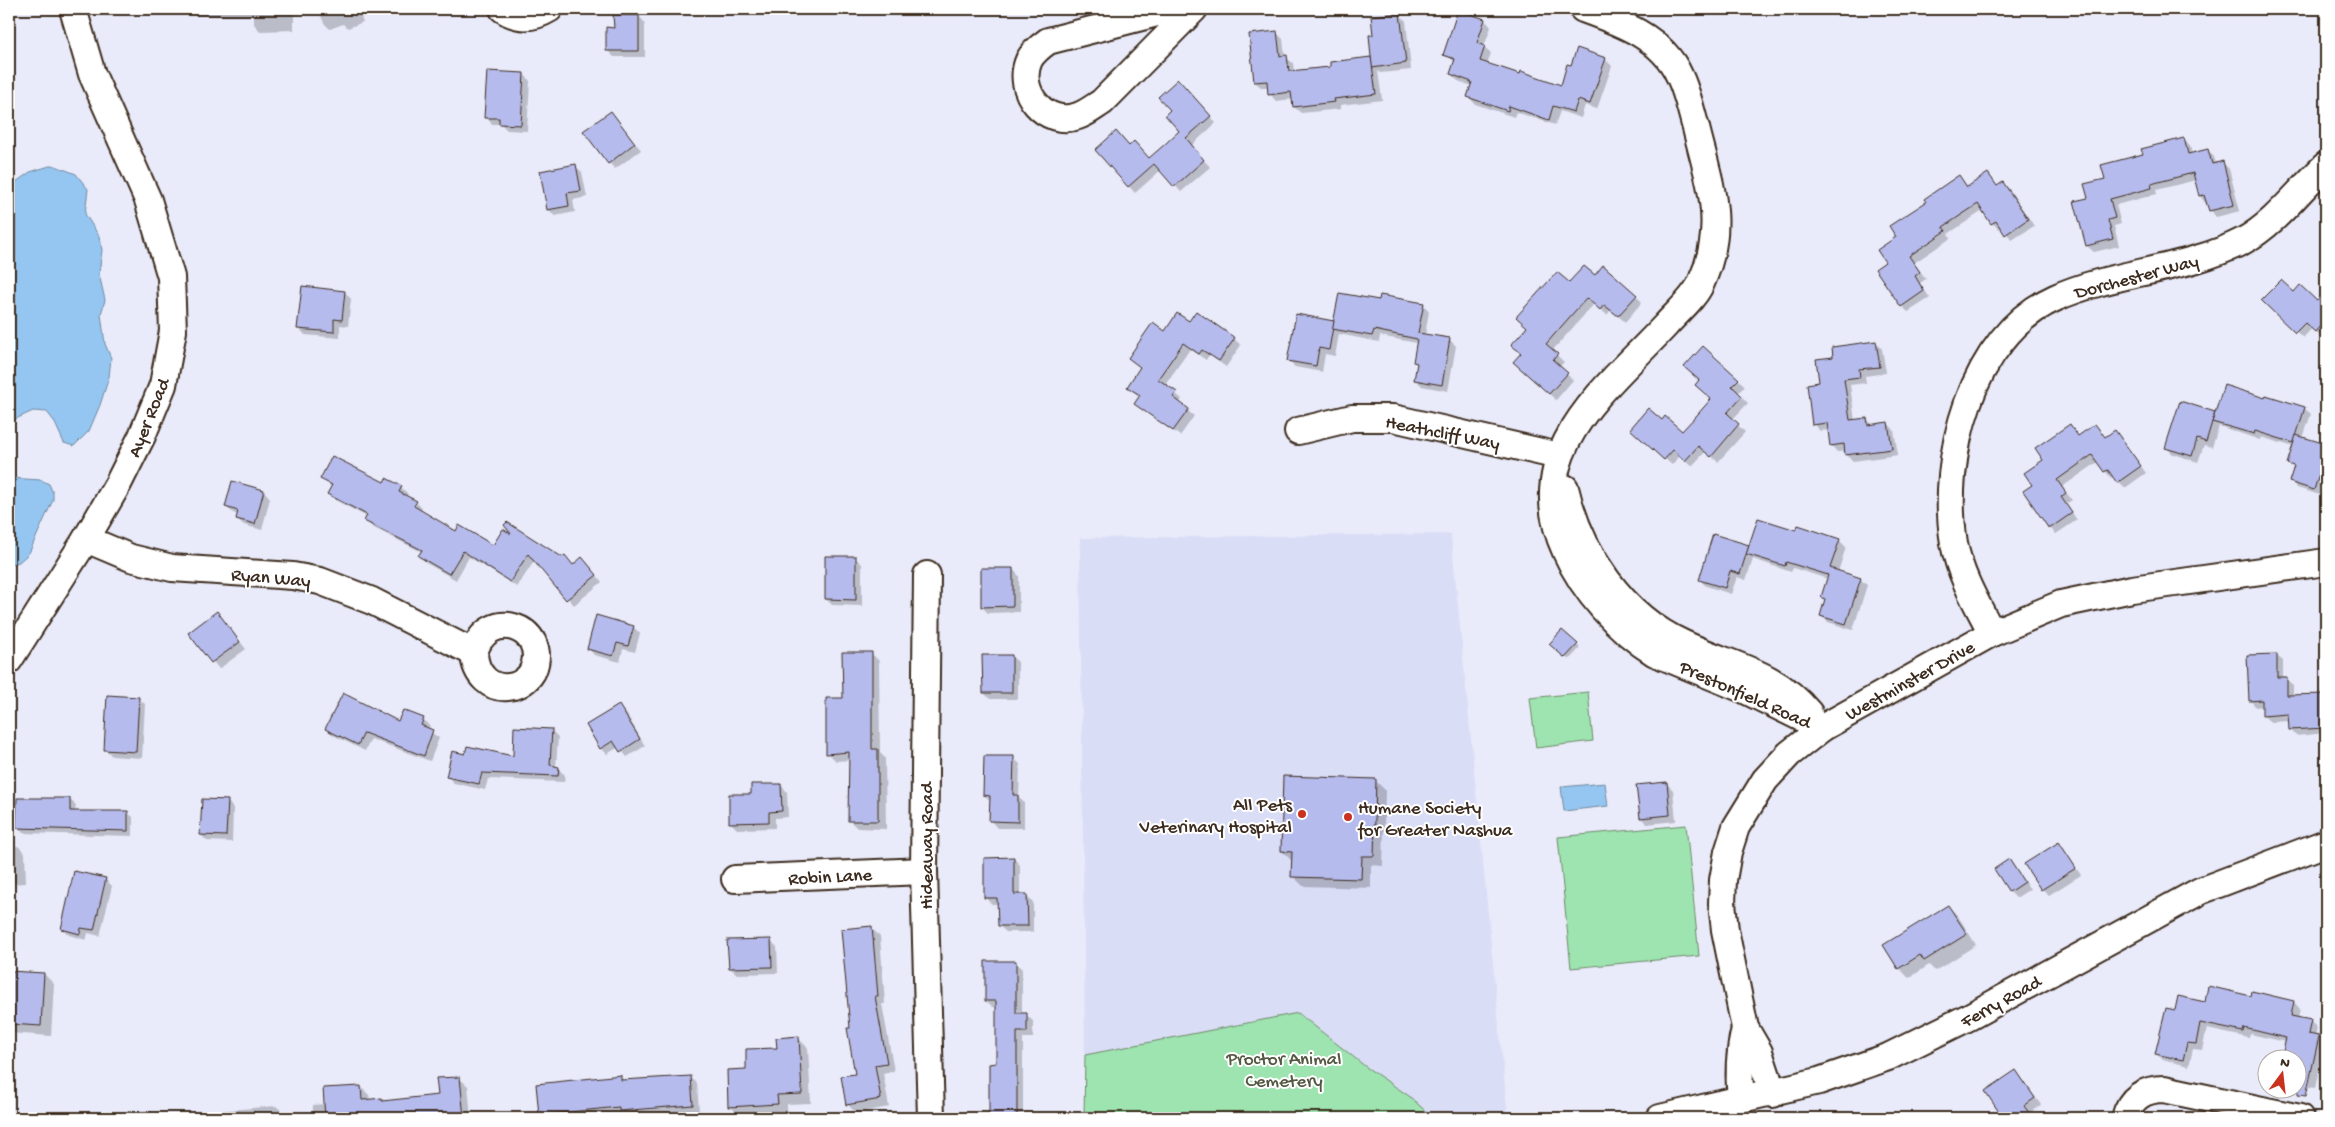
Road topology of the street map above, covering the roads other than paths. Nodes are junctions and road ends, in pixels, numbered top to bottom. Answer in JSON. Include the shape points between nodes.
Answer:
{"nodes":[{"id":1,"x":73,"y":9,"type":"edge"},
{"id":2,"x":504,"y":9,"type":"edge"},
{"id":3,"x":549,"y":9,"type":"edge"},
{"id":4,"x":1173,"y":9,"type":"edge"},
{"id":5,"x":1194,"y":9,"type":"edge"},
{"id":6,"x":1583,"y":9,"type":"edge"},
{"id":7,"x":2326,"y":165,"type":"edge"},
{"id":8,"x":1298,"y":431,"type":"dead end"},
{"id":9,"x":1559,"y":456,"type":"junction"},
{"id":10,"x":86,"y":539,"type":"junction"},
{"id":11,"x":2326,"y":562,"type":"edge"},
{"id":12,"x":927,"y":575,"type":"dead end"},
{"id":13,"x":1992,"y":633,"type":"junction"},
{"id":14,"x":474,"y":653,"type":"dead end"},
{"id":15,"x":9,"y":660,"type":"edge"},
{"id":16,"x":1822,"y":728,"type":"junction"},
{"id":17,"x":2326,"y":843,"type":"edge"},
{"id":18,"x":924,"y":871,"type":"junction"},
{"id":19,"x":735,"y":880,"type":"dead end"},
{"id":20,"x":1745,"y":1028,"type":"junction"},
{"id":21,"x":1773,"y":1094,"type":"junction"},
{"id":22,"x":1741,"y":1099,"type":"junction"},
{"id":23,"x":931,"y":1118,"type":"edge"},
{"id":24,"x":1660,"y":1118,"type":"edge"},
{"id":25,"x":2125,"y":1118,"type":"edge"},
{"id":26,"x":2300,"y":1118,"type":"edge"}],
"edges":[{"from":1,"to":10,"type":"street","name":"Ayer Road","via":[[92,74],[148,200],[171,277],[173,331],[163,385],[142,436]]},
{"from":2,"to":3,"type":"street","via":[[516,16],[527,17]]},
{"from":4,"to":5,"type":"street","via":[[1048,41],[1037,49],[1025,72],[1031,98],[1039,108],[1064,118],[1077,117],[1089,111],[1102,102]]},
{"from":6,"to":9,"type":"street","name":"Prestonfield Road","via":[[1642,34],[1664,53],[1679,74],[1716,213],[1716,240],[1700,285],[1582,416]]},
{"from":7,"to":13,"type":"street","name":"Dorchester Way","via":[[2268,223],[2244,240],[2203,257],[2095,283],[2054,298],[2023,318],[1989,357],[1974,387],[1959,435],[1950,514],[1962,576]]},
{"from":8,"to":9,"type":"street","name":"Heathcliff Way","via":[[1352,418],[1394,418]]},
{"from":9,"to":16,"type":"street","name":"Prestonfield Road","via":[[1552,489],[1558,533],[1578,574],[1614,619],[1655,653],[1745,690]]},
{"from":10,"to":14,"type":"street","name":"Ryan Way","via":[[131,558],[172,568],[293,576],[320,581],[372,601]]},
{"from":10,"to":15,"type":"street","name":"Ayer Road"},
{"from":11,"to":13,"type":"street","name":"Westminster Drive","via":[[2089,597],[2061,604]]},
{"from":12,"to":18,"type":"street","name":"Hideaway Road"},
{"from":13,"to":16,"type":"street","name":"Westminster Drive"},
{"from":16,"to":20,"type":"street","name":"Westminster Drive","via":[[1789,754],[1765,780],[1736,826],[1728,852],[1722,895],[1725,930]]},
{"from":17,"to":21,"type":"street","name":"Ferry Road","via":[[2200,891],[1969,1017],[1888,1057],[1819,1082]]},
{"from":18,"to":19,"type":"street","name":"Robin Lane"},
{"from":18,"to":23,"type":"street","name":"Hideaway Road"},
{"from":20,"to":21,"type":"street","name":"Westminster Drive","via":[[1759,1052]]},
{"from":20,"to":22,"type":"street","name":"Westminster Drive","via":[[1739,1054]]},
{"from":21,"to":22,"type":"street","name":"Ferry Road"},
{"from":22,"to":24,"type":"street","name":"Ferry Road"},
{"from":25,"to":26,"type":"street","via":[[2138,1095],[2150,1089],[2164,1089]]}]}
